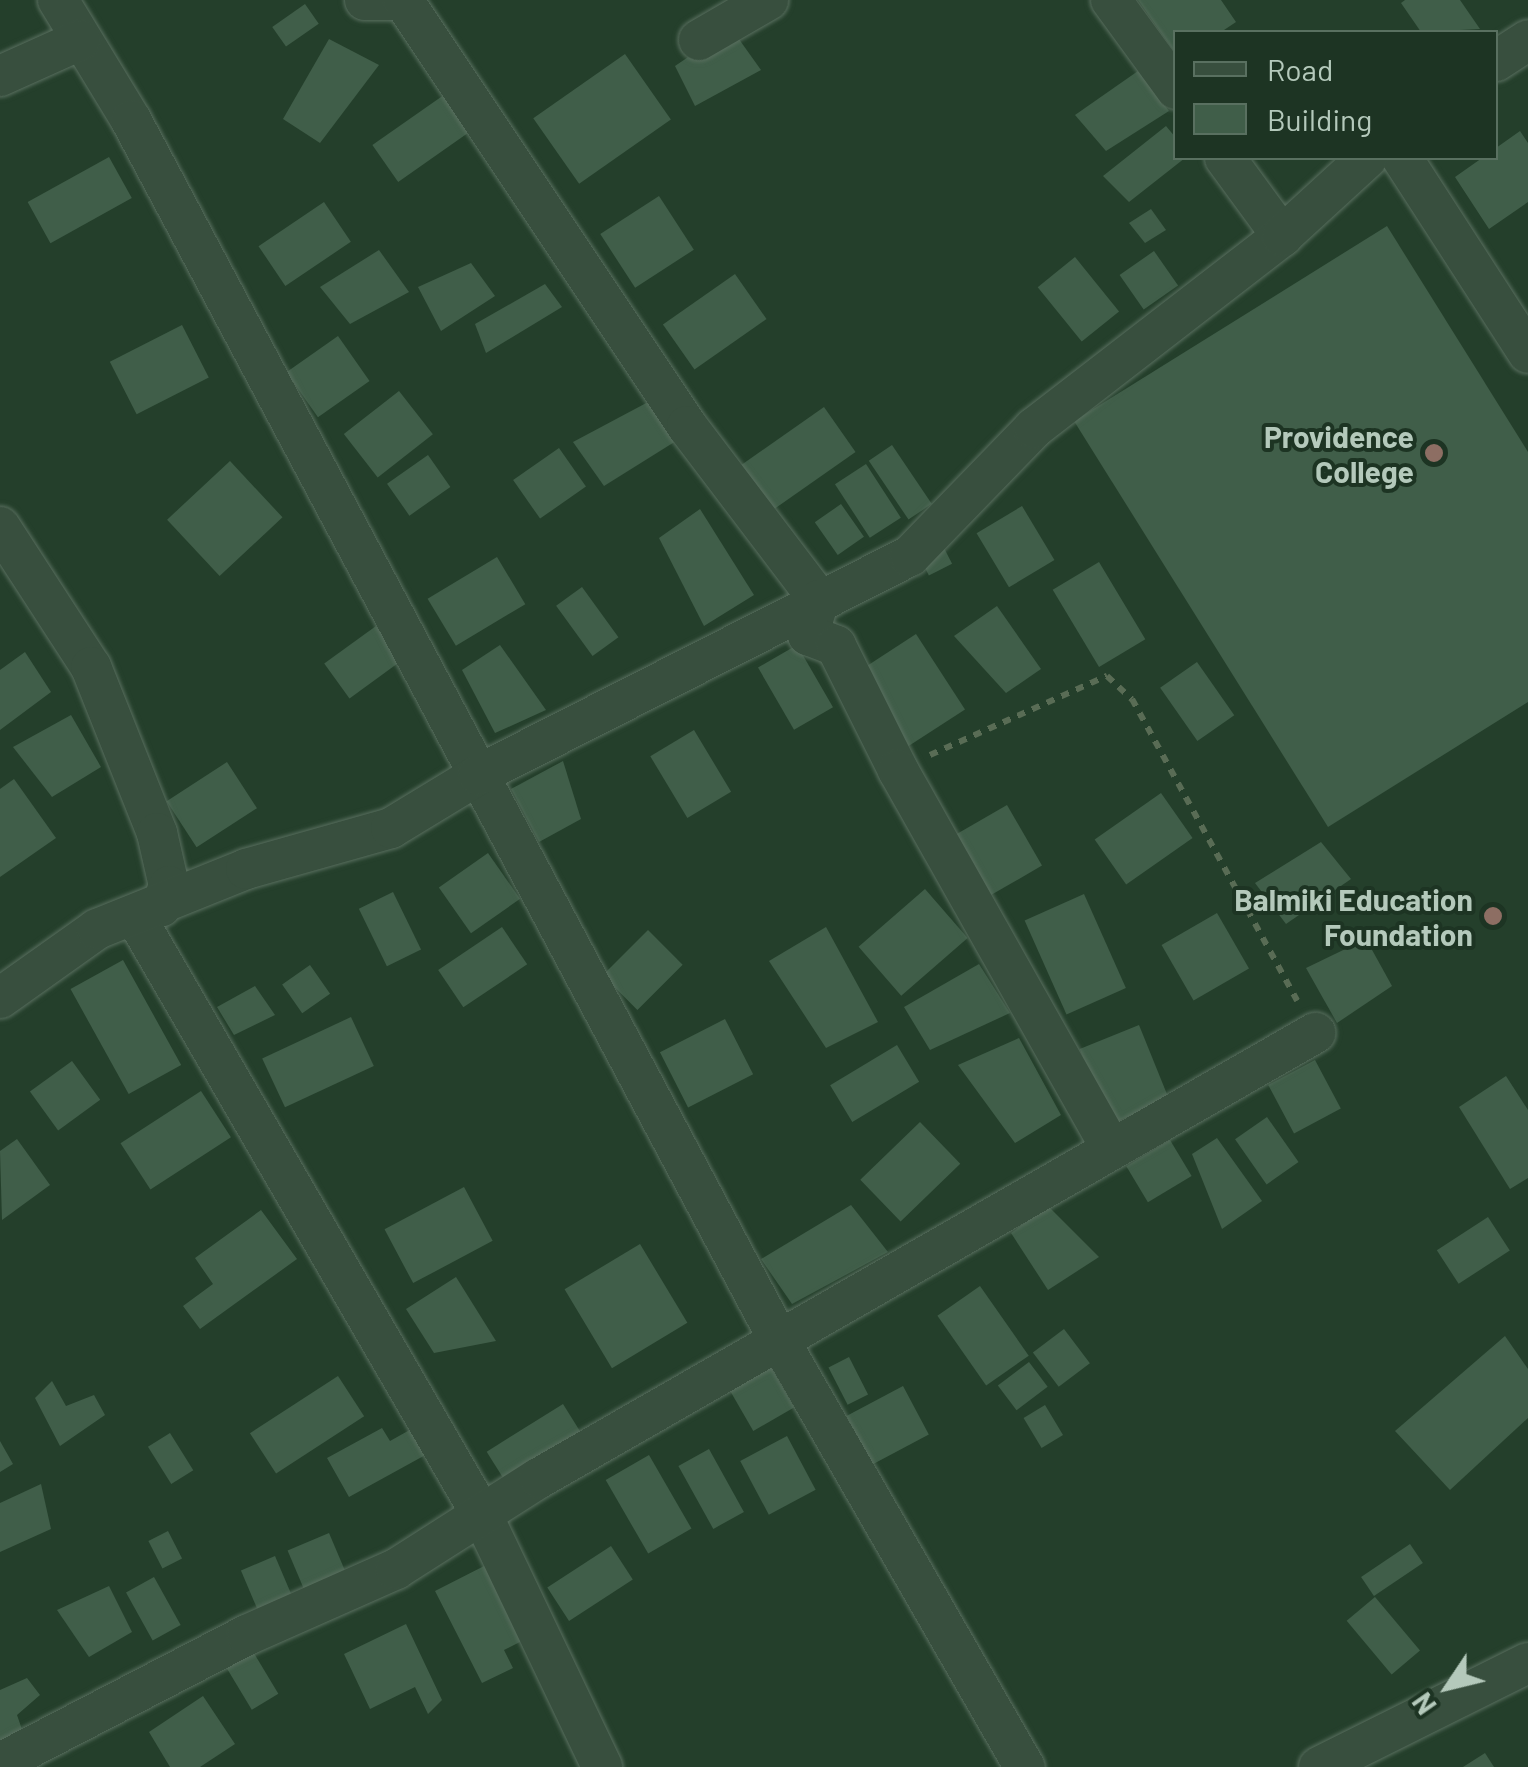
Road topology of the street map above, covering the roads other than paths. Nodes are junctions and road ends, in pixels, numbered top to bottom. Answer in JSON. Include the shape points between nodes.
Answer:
{"nodes":[{"id":1,"x":58,"y":0,"type":"edge"},
{"id":2,"x":365,"y":0,"type":"edge"},
{"id":3,"x":392,"y":0,"type":"edge"},
{"id":4,"x":403,"y":0,"type":"edge"},
{"id":5,"x":768,"y":0,"type":"edge"},
{"id":6,"x":1111,"y":0,"type":"edge"},
{"id":7,"x":80,"y":40,"type":"junction"},
{"id":8,"x":699,"y":40,"type":"dead end"},
{"id":9,"x":1528,"y":40,"type":"edge"},
{"id":10,"x":1498,"y":60,"type":"edge"},
{"id":11,"x":0,"y":76,"type":"edge"},
{"id":12,"x":1173,"y":85,"type":"edge"},
{"id":13,"x":1226,"y":160,"type":"edge"},
{"id":14,"x":1365,"y":160,"type":"edge"},
{"id":15,"x":1403,"y":160,"type":"edge"},
{"id":16,"x":1282,"y":236,"type":"junction"},
{"id":17,"x":1528,"y":353,"type":"edge"},
{"id":18,"x":0,"y":527,"type":"edge"},
{"id":19,"x":818,"y":600,"type":"junction"},
{"id":20,"x":478,"y":775,"type":"junction"},
{"id":21,"x":148,"y":911,"type":"junction"},
{"id":22,"x":0,"y":998,"type":"edge"},
{"id":23,"x":1315,"y":1033,"type":"road end"},
{"id":24,"x":1111,"y":1148,"type":"junction"},
{"id":25,"x":779,"y":1340,"type":"junction"},
{"id":26,"x":483,"y":1517,"type":"junction"},
{"id":27,"x":1528,"y":1663,"type":"edge"},
{"id":28,"x":0,"y":1763,"type":"edge"},
{"id":29,"x":602,"y":1767,"type":"edge"},
{"id":30,"x":1025,"y":1767,"type":"edge"},
{"id":31,"x":1318,"y":1767,"type":"edge"}],
"edges":[{"from":1,"to":7,"type":"street"},
{"from":2,"to":3,"type":"street"},
{"from":4,"to":19,"type":"street","via":[[686,426]]},
{"from":5,"to":8,"type":"street"},
{"from":6,"to":12,"type":"street"},
{"from":7,"to":11,"type":"street"},
{"from":7,"to":20,"type":"street","via":[[131,120]]},
{"from":9,"to":10,"type":"street"},
{"from":13,"to":16,"type":"street"},
{"from":14,"to":16,"type":"street"},
{"from":15,"to":17,"type":"street"},
{"from":16,"to":19,"type":"street","via":[[1034,428],[910,556]]},
{"from":18,"to":21,"type":"street","via":[[92,666],[156,833],[169,886]]},
{"from":19,"to":20,"type":"street"},
{"from":19,"to":24,"type":"street","via":[[808,636],[836,646],[898,770]]},
{"from":20,"to":21,"type":"street","via":[[391,828],[246,869]]},
{"from":20,"to":25,"type":"street"},
{"from":21,"to":22,"type":"street","via":[[96,929]]},
{"from":21,"to":26,"type":"street"},
{"from":23,"to":24,"type":"street"},
{"from":24,"to":25,"type":"street"},
{"from":25,"to":26,"type":"street"},
{"from":25,"to":30,"type":"street"},
{"from":26,"to":28,"type":"street","via":[[396,1569],[247,1635]]},
{"from":26,"to":29,"type":"street"},
{"from":27,"to":31,"type":"street"}]}
